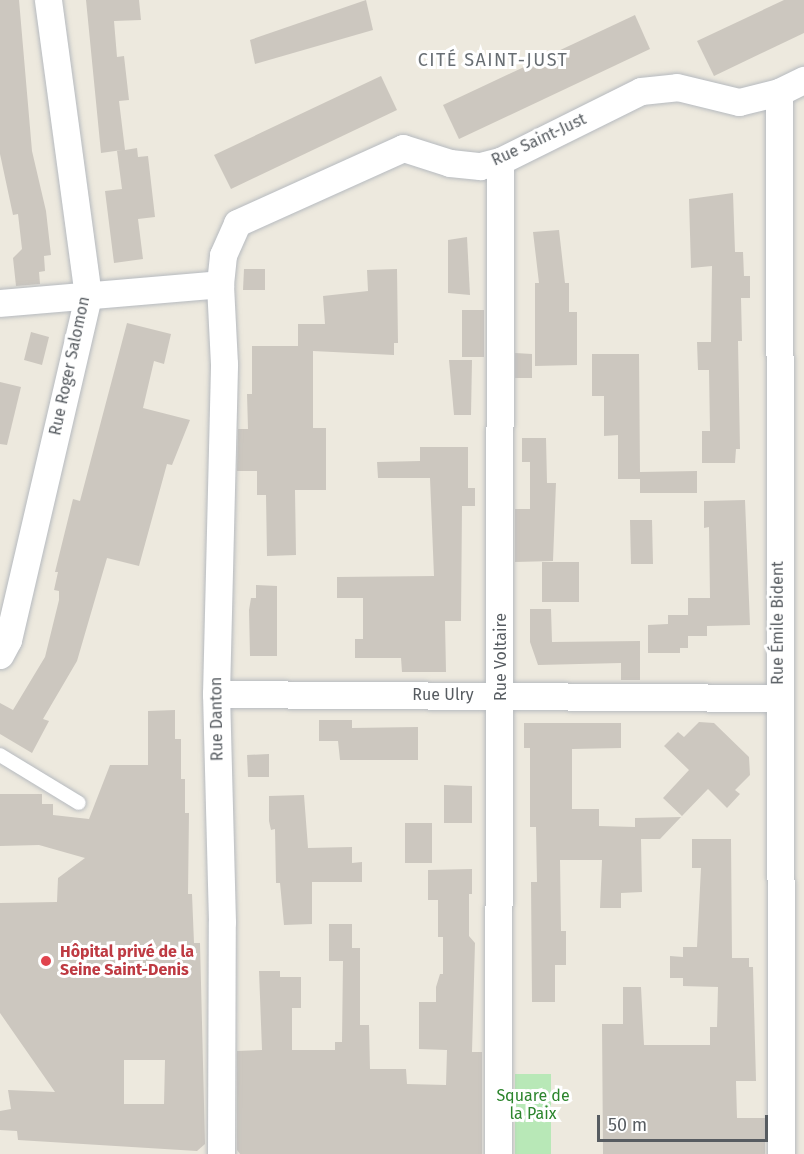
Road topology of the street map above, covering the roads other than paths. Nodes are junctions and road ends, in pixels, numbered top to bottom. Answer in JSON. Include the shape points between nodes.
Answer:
{"nodes":[{"id":1,"x":48,"y":0,"type":"edge"},
{"id":2,"x":804,"y":80,"type":"edge"},
{"id":3,"x":779,"y":92,"type":"junction"},
{"id":4,"x":500,"y":161,"type":"junction"},
{"id":5,"x":220,"y":284,"type":"junction"},
{"id":6,"x":88,"y":296,"type":"junction"},
{"id":7,"x":0,"y":303,"type":"edge"},
{"id":8,"x":0,"y":655,"type":"edge"},
{"id":9,"x":216,"y":694,"type":"junction"},
{"id":10,"x":502,"y":696,"type":"junction"},
{"id":11,"x":778,"y":698,"type":"junction"},
{"id":12,"x":0,"y":755,"type":"edge"},
{"id":13,"x":79,"y":803,"type":"dead end"},
{"id":14,"x":221,"y":1154,"type":"edge"},
{"id":15,"x":498,"y":1154,"type":"edge"},
{"id":16,"x":781,"y":1154,"type":"edge"}],
"edges":[{"from":1,"to":6,"type":"street","name":"Rue Roger Salomon"},
{"from":2,"to":3,"type":"street","name":"Rue Saint-Just"},
{"from":3,"to":4,"type":"street","name":"Rue Saint-Just","via":[[739,102],[677,87],[641,91]]},
{"from":3,"to":11,"type":"street","name":"Rue Émile Bident"},
{"from":4,"to":5,"type":"street","name":"Rue Saint-Just","via":[[480,166],[450,163],[403,148],[338,174],[237,223],[223,255]]},
{"from":4,"to":10,"type":"street","name":"Rue Voltaire","via":[[497,258]]},
{"from":5,"to":6,"type":"street"},
{"from":5,"to":9,"type":"street","name":"Rue Danton","via":[[224,364]]},
{"from":6,"to":7,"type":"street"},
{"from":6,"to":8,"type":"street","name":"Rue Roger Salomon","via":[[8,640]]},
{"from":9,"to":10,"type":"street","name":"Rue Ulry"},
{"from":9,"to":14,"type":"street","name":"Rue Danton","via":[[222,922]]},
{"from":10,"to":11,"type":"street","name":"Rue Ulry"},
{"from":10,"to":15,"type":"street","name":"Rue Voltaire"},
{"from":11,"to":16,"type":"street","name":"Rue Émile Bident"},
{"from":12,"to":13,"type":"lane"}]}
